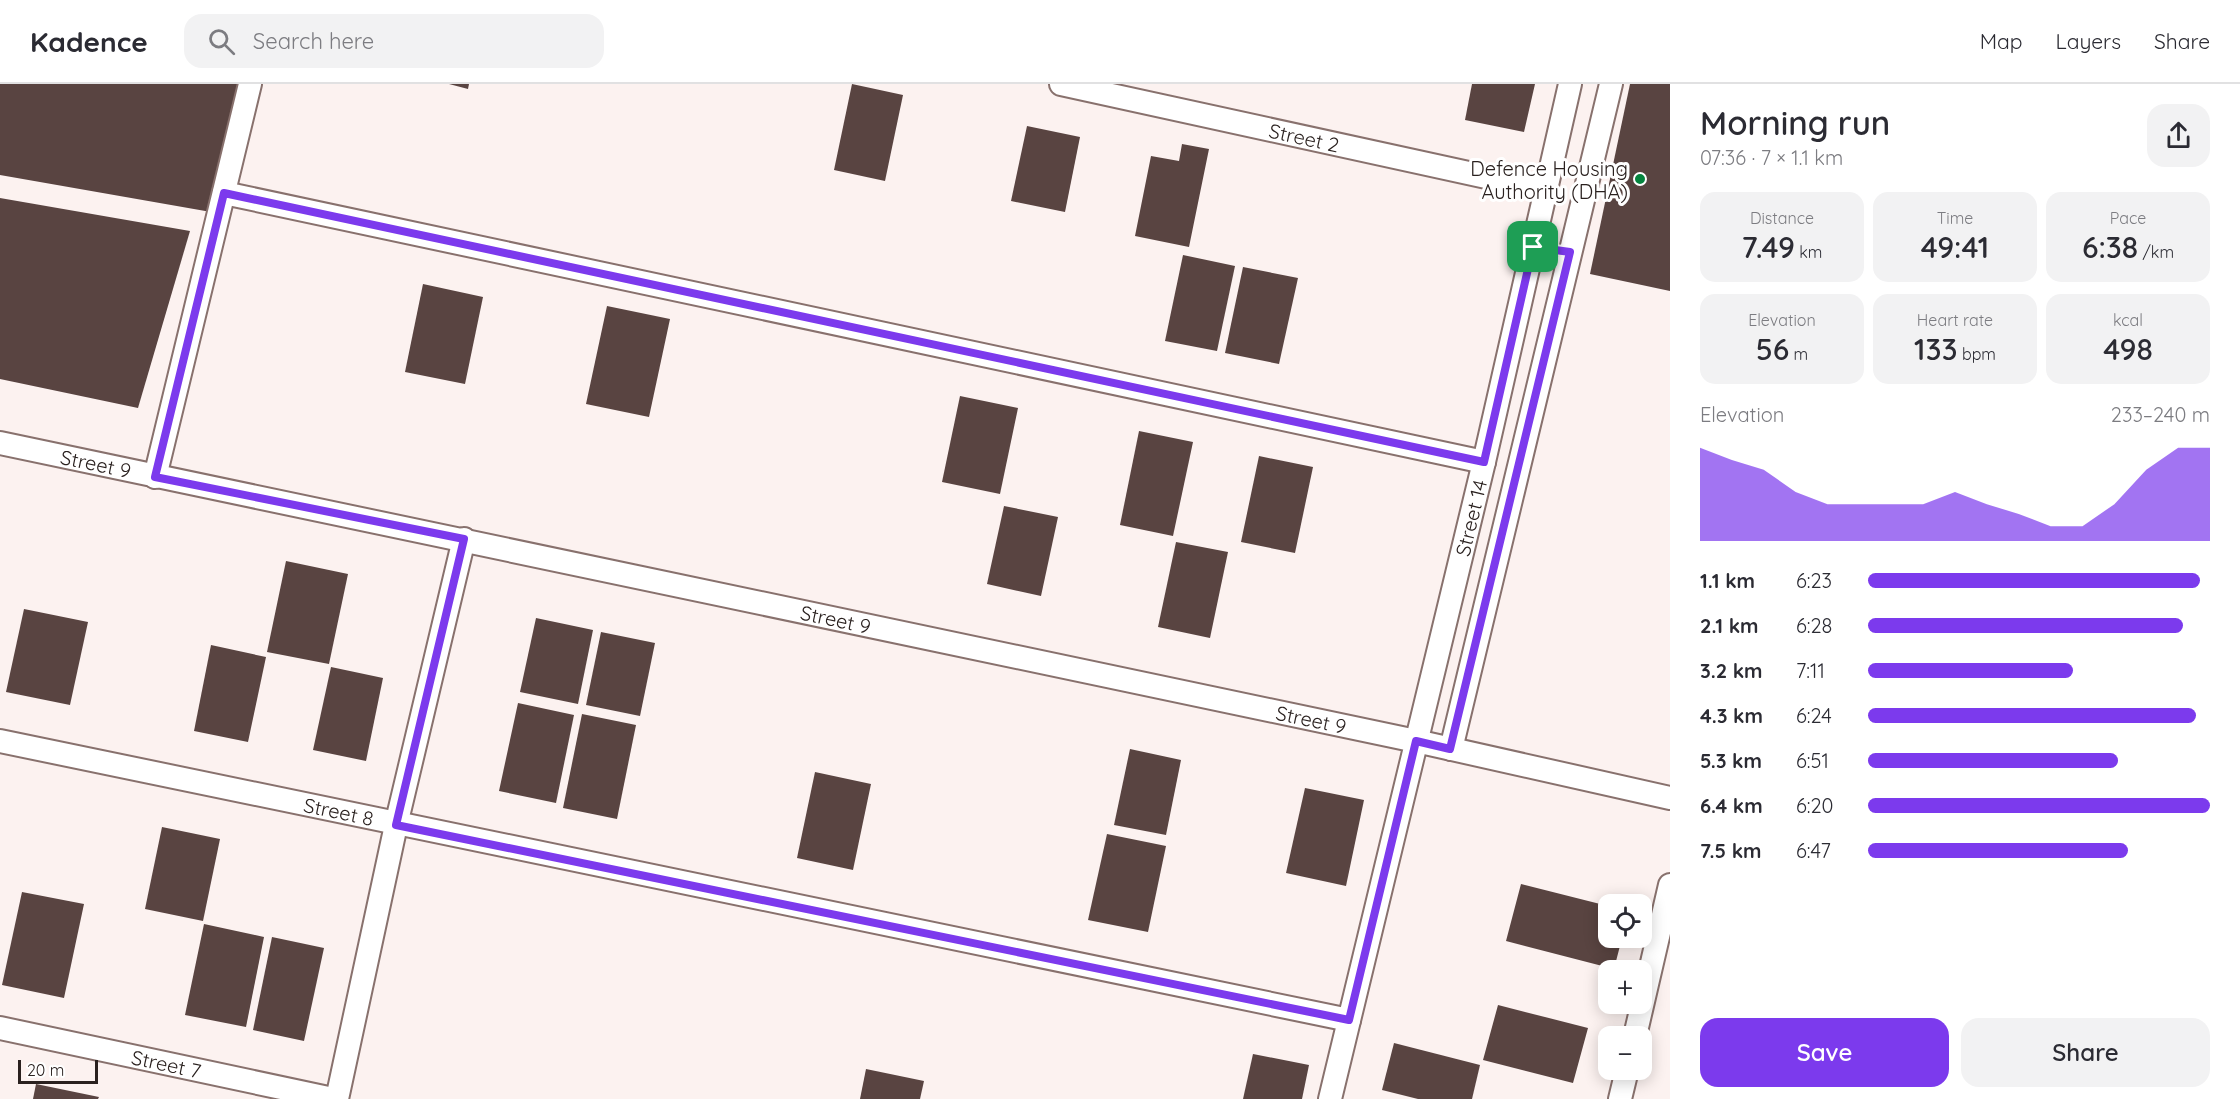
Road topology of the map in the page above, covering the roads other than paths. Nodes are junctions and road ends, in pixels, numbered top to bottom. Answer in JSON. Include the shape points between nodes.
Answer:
{"nodes":[{"id":1,"x":250,"y":84,"type":"edge"},
{"id":2,"x":1061,"y":84,"type":"edge"},
{"id":3,"x":1570,"y":84,"type":"edge"},
{"id":4,"x":1611,"y":84,"type":"edge"},
{"id":5,"x":1546,"y":190,"type":"junction"},
{"id":6,"x":224,"y":193,"type":"junction"},
{"id":7,"x":1533,"y":247,"type":"junction"},
{"id":8,"x":1570,"y":252,"type":"junction"},
{"id":9,"x":0,"y":443,"type":"edge"},
{"id":10,"x":1484,"y":462,"type":"junction"},
{"id":11,"x":155,"y":477,"type":"junction"},
{"id":12,"x":464,"y":539,"type":"junction"},
{"id":13,"x":0,"y":741,"type":"edge"},
{"id":14,"x":1416,"y":741,"type":"junction"},
{"id":15,"x":1450,"y":749,"type":"junction"},
{"id":16,"x":1670,"y":798,"type":"edge"},
{"id":17,"x":396,"y":825,"type":"junction"},
{"id":18,"x":1670,"y":885,"type":"edge"},
{"id":19,"x":1349,"y":1020,"type":"junction"},
{"id":20,"x":1637,"y":1026,"type":"edge"},
{"id":21,"x":0,"y":1028,"type":"edge"},
{"id":22,"x":1625,"y":1080,"type":"edge"},
{"id":23,"x":335,"y":1099,"type":"edge"},
{"id":24,"x":1330,"y":1099,"type":"edge"},
{"id":25,"x":1620,"y":1099,"type":"edge"}],
"edges":[{"from":1,"to":6,"type":"street"},
{"from":2,"to":5,"type":"street","name":"Street 2"},
{"from":3,"to":5,"type":"street","name":"Street 14"},
{"from":4,"to":8,"type":"street"},
{"from":5,"to":7,"type":"street","name":"Street 14"},
{"from":6,"to":10,"type":"street"},
{"from":6,"to":11,"type":"street"},
{"from":7,"to":8,"type":"street"},
{"from":7,"to":10,"type":"street","name":"Street 14"},
{"from":8,"to":15,"type":"street"},
{"from":9,"to":11,"type":"street","name":"Street 9"},
{"from":10,"to":14,"type":"street","name":"Street 14"},
{"from":11,"to":12,"type":"street","name":"Street 9"},
{"from":12,"to":14,"type":"street","name":"Street 9"},
{"from":12,"to":17,"type":"street"},
{"from":13,"to":17,"type":"street","name":"Street 8"},
{"from":14,"to":15,"type":"street","name":"Street 9"},
{"from":14,"to":19,"type":"street","name":"Street 14"},
{"from":15,"to":16,"type":"street","name":"Street 9"},
{"from":17,"to":19,"type":"street","name":"Street 8"},
{"from":17,"to":23,"type":"street"},
{"from":18,"to":20,"type":"street"},
{"from":19,"to":24,"type":"street","name":"Street 14"},
{"from":21,"to":23,"type":"street","name":"Street 7"},
{"from":22,"to":25,"type":"street"}]}
